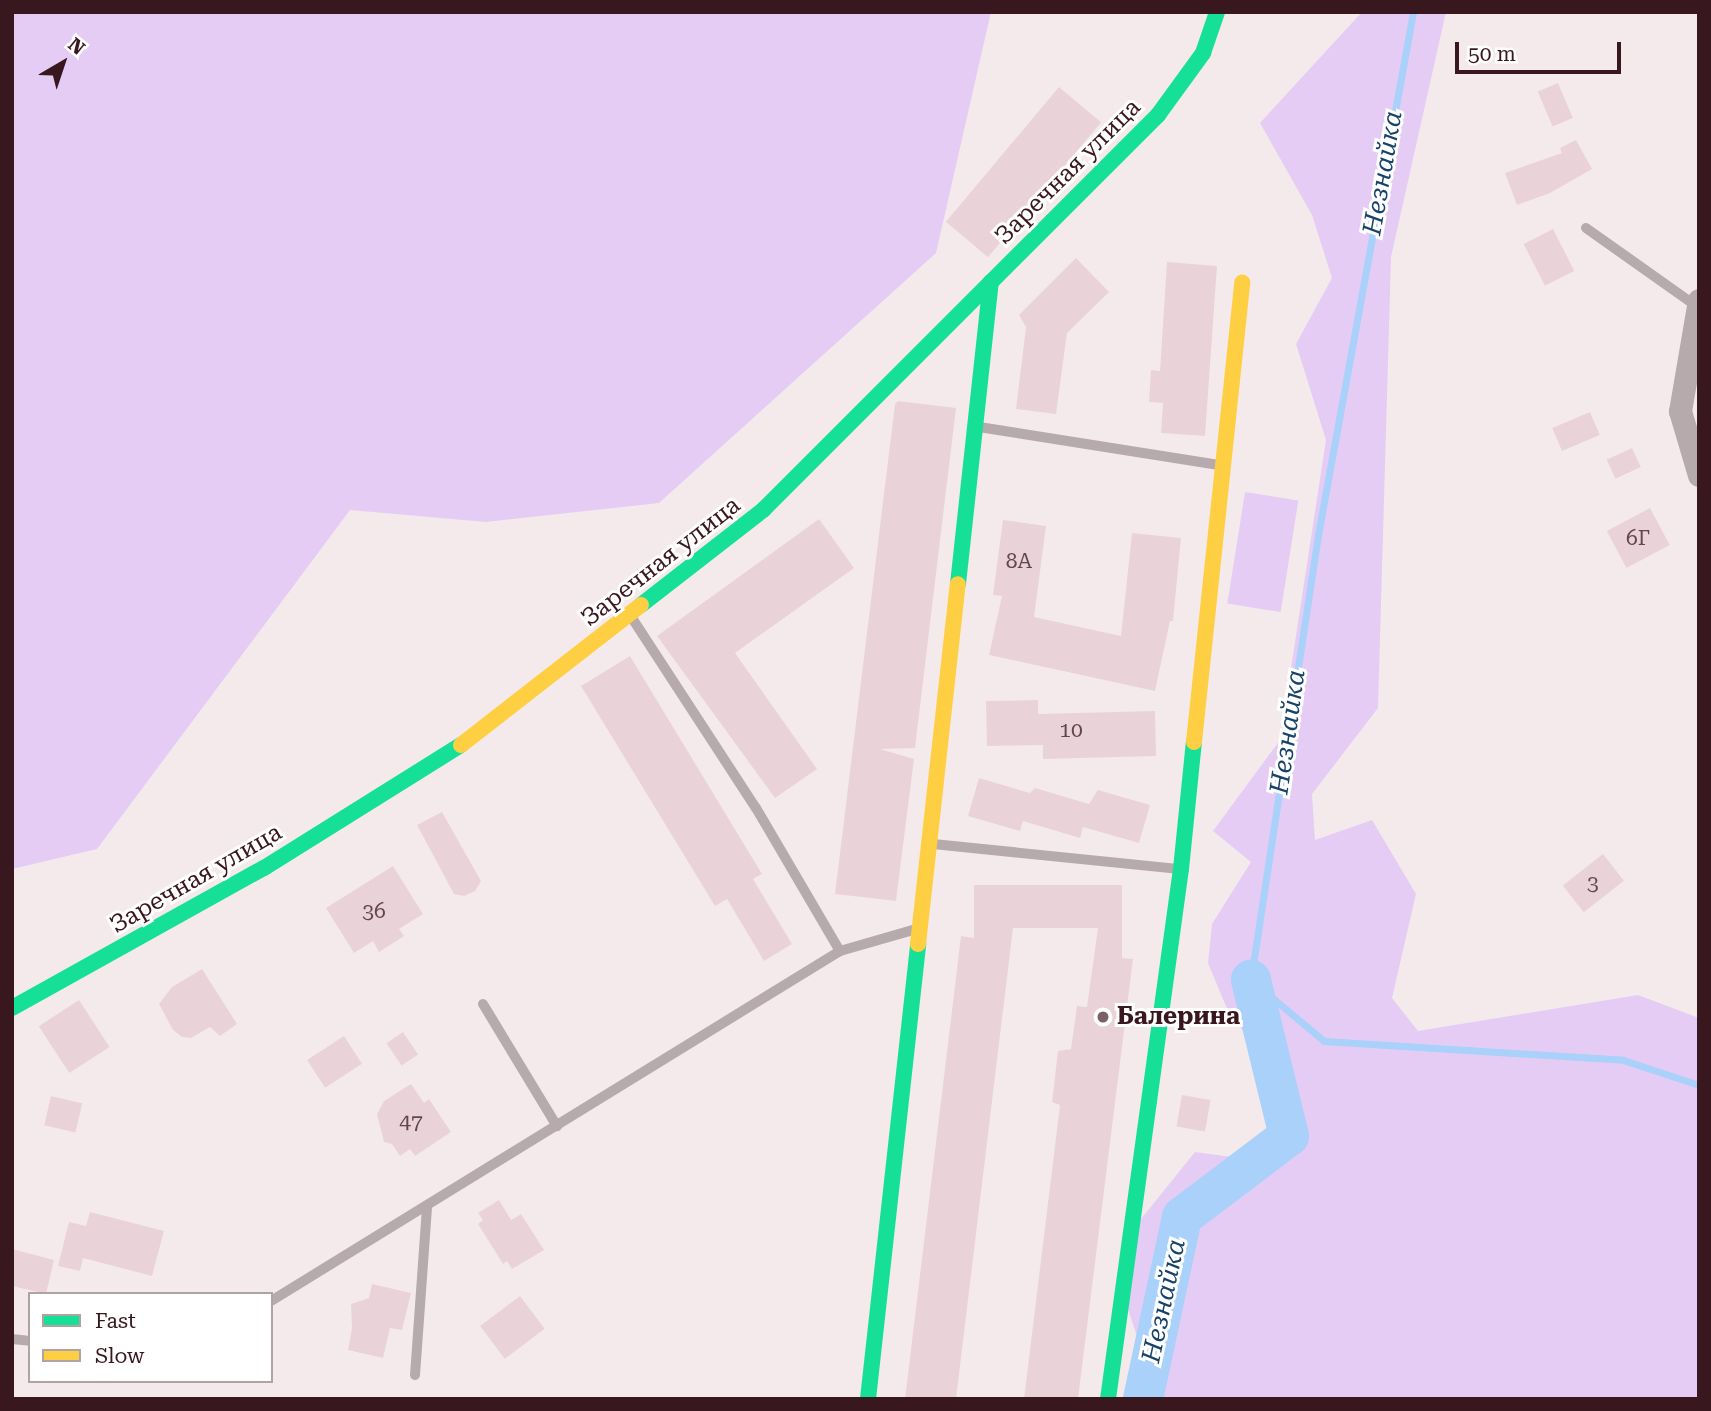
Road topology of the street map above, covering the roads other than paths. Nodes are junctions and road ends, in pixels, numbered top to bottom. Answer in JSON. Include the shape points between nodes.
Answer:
{"nodes":[{"id":1,"x":1217,"y":12,"type":"edge"},
{"id":2,"x":1587,"y":228,"type":"dead end"},
{"id":3,"x":991,"y":282,"type":"junction"},
{"id":4,"x":1242,"y":282,"type":"dead end"},
{"id":5,"x":1698,"y":303,"type":"edge"},
{"id":6,"x":978,"y":427,"type":"junction"},
{"id":7,"x":1222,"y":466,"type":"junction"},
{"id":8,"x":1699,"y":475,"type":"edge"},
{"id":9,"x":630,"y":616,"type":"junction"},
{"id":10,"x":930,"y":844,"type":"junction"},
{"id":11,"x":1181,"y":870,"type":"junction"},
{"id":12,"x":920,"y":928,"type":"junction"},
{"id":13,"x":840,"y":951,"type":"junction"},
{"id":14,"x":483,"y":1004,"type":"dead end"},
{"id":15,"x":12,"y":1008,"type":"edge"},
{"id":16,"x":557,"y":1126,"type":"junction"},
{"id":17,"x":428,"y":1206,"type":"junction"},
{"id":18,"x":273,"y":1300,"type":"edge"},
{"id":19,"x":415,"y":1375,"type":"dead end"},
{"id":20,"x":868,"y":1399,"type":"edge"},
{"id":21,"x":1108,"y":1399,"type":"edge"}],
"edges":[{"from":1,"to":3,"type":"street","name":"Заречная улица","via":[[1203,53],[1158,116]]},
{"from":2,"to":5,"type":"lane"},
{"from":3,"to":6,"type":"street"},
{"from":3,"to":9,"type":"street","name":"Заречная улица","via":[[763,510]]},
{"from":4,"to":7,"type":"street"},
{"from":5,"to":8,"type":"street","via":[[1680,411]]},
{"from":6,"to":7,"type":"lane"},
{"from":6,"to":10,"type":"street"},
{"from":7,"to":11,"type":"street"},
{"from":9,"to":13,"type":"lane","via":[[756,808]]},
{"from":9,"to":15,"type":"street","name":"Заречная улица","via":[[461,746],[264,868]]},
{"from":10,"to":11,"type":"lane"},
{"from":10,"to":12,"type":"street"},
{"from":11,"to":21,"type":"street"},
{"from":12,"to":13,"type":"lane"},
{"from":12,"to":20,"type":"street"},
{"from":13,"to":16,"type":"lane"},
{"from":14,"to":16,"type":"lane"},
{"from":16,"to":17,"type":"lane"},
{"from":17,"to":18,"type":"lane"},
{"from":17,"to":19,"type":"lane"}]}
